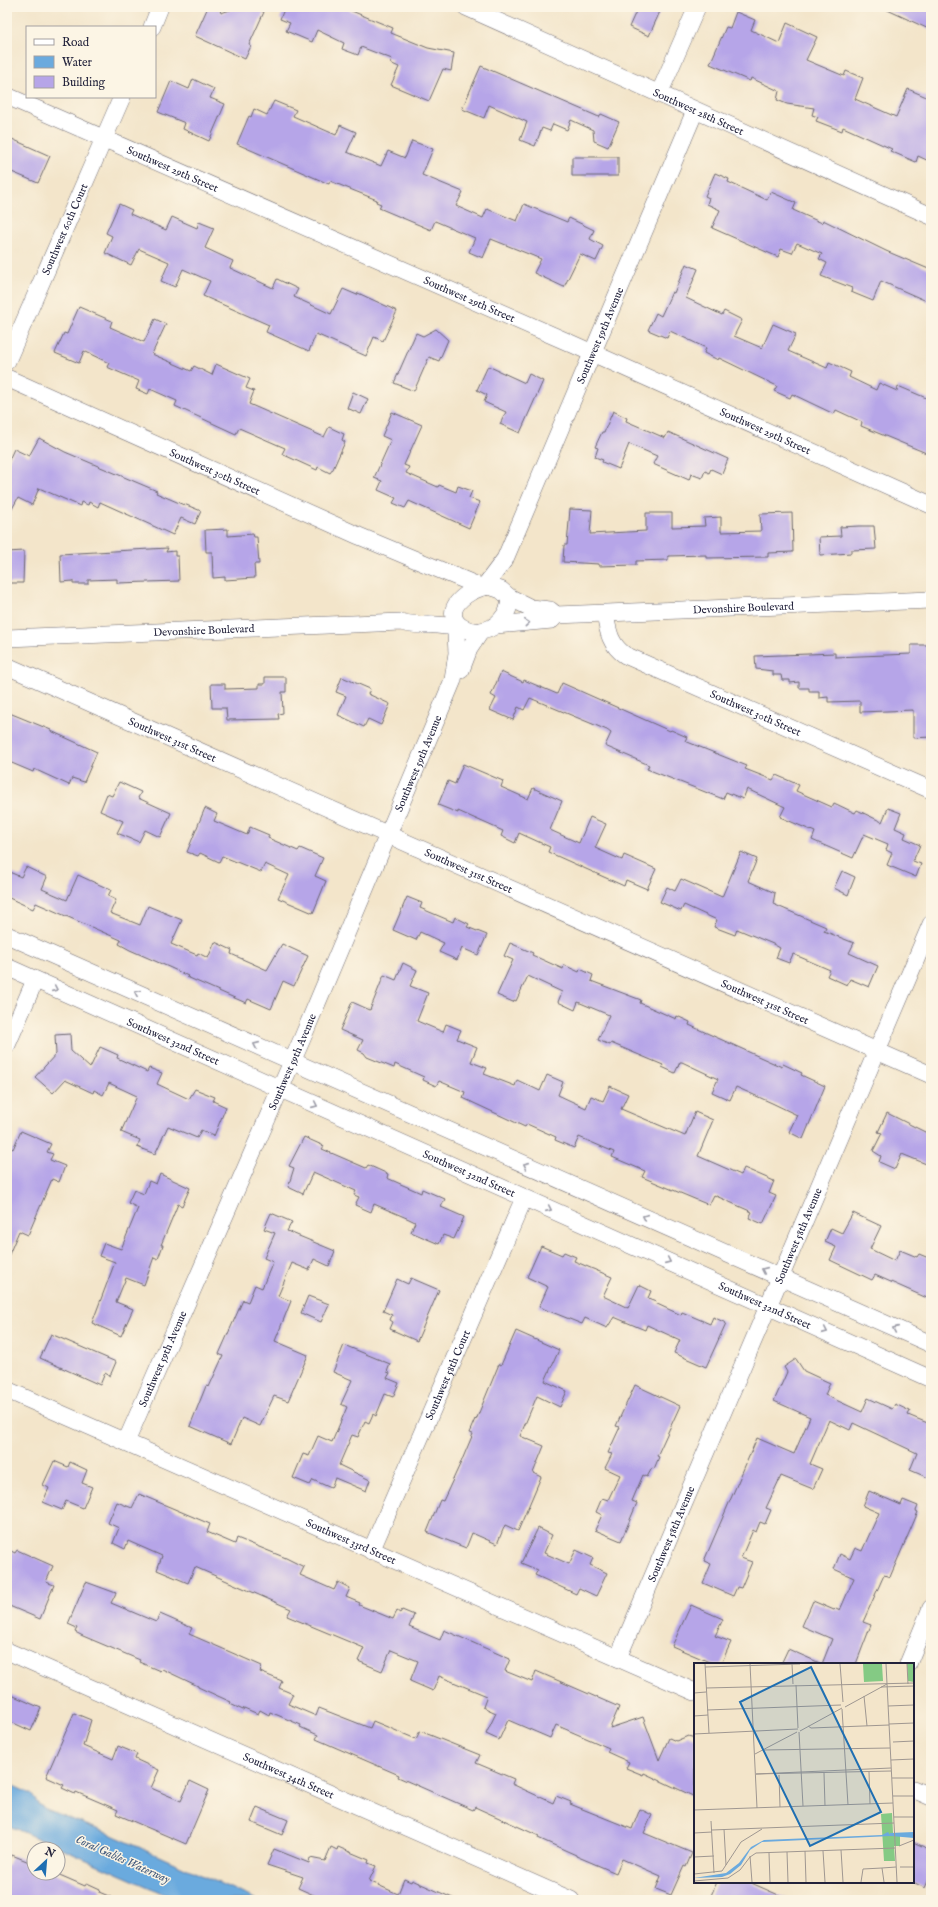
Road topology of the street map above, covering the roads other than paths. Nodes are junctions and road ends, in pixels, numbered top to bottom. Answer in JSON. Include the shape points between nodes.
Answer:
{"nodes":[{"id":1,"x":160,"y":7,"type":"edge"},
{"id":2,"x":466,"y":7,"type":"edge"},
{"id":3,"x":697,"y":7,"type":"edge"},
{"id":4,"x":152,"y":26,"type":"edge"},
{"id":5,"x":659,"y":94,"type":"junction"},
{"id":6,"x":7,"y":96,"type":"edge"},
{"id":7,"x":122,"y":98,"type":"edge"},
{"id":8,"x":695,"y":111,"type":"junction"},
{"id":9,"x":104,"y":139,"type":"junction"},
{"id":10,"x":931,"y":216,"type":"edge"},
{"id":11,"x":593,"y":353,"type":"junction"},
{"id":12,"x":7,"y":361,"type":"edge"},
{"id":13,"x":7,"y":378,"type":"edge"},
{"id":14,"x":931,"y":505,"type":"edge"},
{"id":15,"x":505,"y":559,"type":"junction"},
{"id":16,"x":423,"y":564,"type":"junction"},
{"id":17,"x":483,"y":587,"type":"junction"},
{"id":18,"x":508,"y":596,"type":"junction"},
{"id":19,"x":931,"y":600,"type":"edge"},
{"id":20,"x":458,"y":603,"type":"junction"},
{"id":21,"x":605,"y":614,"type":"junction"},
{"id":22,"x":556,"y":615,"type":"junction"},
{"id":23,"x":401,"y":622,"type":"junction"},
{"id":24,"x":459,"y":626,"type":"junction"},
{"id":25,"x":488,"y":628,"type":"junction"},
{"id":26,"x":7,"y":638,"type":"edge"},
{"id":27,"x":7,"y":666,"type":"edge"},
{"id":28,"x":454,"y":680,"type":"junction"},
{"id":29,"x":931,"y":790,"type":"edge"},
{"id":30,"x":387,"y":834,"type":"junction"},
{"id":31,"x":931,"y":924,"type":"edge"},
{"id":32,"x":7,"y":935,"type":"edge"},
{"id":33,"x":7,"y":967,"type":"edge"},
{"id":34,"x":35,"y":980,"type":"junction"},
{"id":35,"x":7,"y":1045,"type":"edge"},
{"id":36,"x":876,"y":1052,"type":"junction"},
{"id":37,"x":292,"y":1061,"type":"junction"},
{"id":38,"x":931,"y":1075,"type":"edge"},
{"id":39,"x":279,"y":1089,"type":"junction"},
{"id":40,"x":524,"y":1198,"type":"junction"},
{"id":41,"x":781,"y":1278,"type":"junction"},
{"id":42,"x":769,"y":1306,"type":"junction"},
{"id":43,"x":931,"y":1344,"type":"edge"},
{"id":44,"x":931,"y":1379,"type":"edge"},
{"id":45,"x":7,"y":1390,"type":"edge"},
{"id":46,"x":126,"y":1442,"type":"junction"},
{"id":47,"x":372,"y":1551,"type":"junction"},
{"id":48,"x":931,"y":1608,"type":"edge"},
{"id":49,"x":7,"y":1651,"type":"edge"},
{"id":50,"x":618,"y":1658,"type":"junction"},
{"id":51,"x":908,"y":1663,"type":"edge"},
{"id":52,"x":694,"y":1692,"type":"edge"},
{"id":53,"x":914,"y":1789,"type":"edge"},
{"id":54,"x":931,"y":1797,"type":"edge"},
{"id":55,"x":571,"y":1900,"type":"edge"}],
"edges":[{"from":1,"to":4,"type":"street"},
{"from":2,"to":5,"type":"street","name":"Southwest 28th Street"},
{"from":3,"to":5,"type":"street"},
{"from":5,"to":8,"type":"street","name":"Southwest 28th Street"},
{"from":6,"to":9,"type":"street","name":"Southwest 29th Street"},
{"from":7,"to":9,"type":"street","name":"Southwest 60th Court"},
{"from":8,"to":10,"type":"street","name":"Southwest 28th Street"},
{"from":8,"to":11,"type":"street","name":"Southwest 59th Avenue"},
{"from":9,"to":11,"type":"street","name":"Southwest 29th Street"},
{"from":9,"to":12,"type":"street","name":"Southwest 60th Court"},
{"from":11,"to":14,"type":"street","name":"Southwest 29th Street"},
{"from":11,"to":15,"type":"street","name":"Southwest 59th Avenue"},
{"from":13,"to":16,"type":"street","name":"Southwest 30th Street"},
{"from":15,"to":17,"type":"street","name":"Southwest 59th Avenue"},
{"from":15,"to":18,"type":"street","name":"Southwest 59th Avenue","via":[[504,579]]},
{"from":16,"to":17,"type":"street","name":"Southwest 30th Street"},
{"from":16,"to":20,"type":"street","name":"Southwest 30th Street","via":[[453,586]]},
{"from":17,"to":18,"type":"street","via":[[495,588]]},
{"from":17,"to":20,"type":"street","via":[[469,593]]},
{"from":18,"to":22,"type":"street","name":"Devonshire Boulevard","via":[[531,608],[550,610]]},
{"from":18,"to":25,"type":"street","via":[[510,604],[507,610]]},
{"from":19,"to":21,"type":"street","name":"Devonshire Boulevard"},
{"from":20,"to":23,"type":"street","name":"Devonshire Boulevard","via":[[438,614],[409,618]]},
{"from":20,"to":24,"type":"street","via":[[454,615]]},
{"from":21,"to":22,"type":"street","name":"Devonshire Boulevard"},
{"from":21,"to":29,"type":"street","name":"Southwest 30th Street","via":[[611,639],[625,655]]},
{"from":25,"to":22,"type":"street","name":"Devonshire Boulevard","one_way":true,"via":[[552,620]]},
{"from":23,"to":24,"type":"street","name":"Devonshire Boulevard","via":[[411,626]]},
{"from":23,"to":26,"type":"street","name":"Devonshire Boulevard"},
{"from":24,"to":25,"type":"street","via":[[469,631]]},
{"from":24,"to":28,"type":"street","name":"Southwest 59th Avenue","via":[[456,634]]},
{"from":25,"to":28,"type":"street","name":"Southwest 59th Avenue","via":[[469,649],[459,675]]},
{"from":27,"to":30,"type":"street","name":"Southwest 31st Street"},
{"from":28,"to":30,"type":"street","name":"Southwest 59th Avenue"},
{"from":30,"to":36,"type":"street","name":"Southwest 31st Street"},
{"from":30,"to":37,"type":"street","name":"Southwest 59th Avenue"},
{"from":31,"to":36,"type":"street","name":"Southwest 58th Avenue"},
{"from":37,"to":32,"type":"street","one_way":true},
{"from":33,"to":34,"type":"street","name":"Southwest 32nd Street"},
{"from":34,"to":35,"type":"street"},
{"from":34,"to":39,"type":"street","name":"Southwest 32nd Street","one_way":true},
{"from":36,"to":38,"type":"street","name":"Southwest 31st Street"},
{"from":36,"to":41,"type":"street","name":"Southwest 58th Avenue"},
{"from":37,"to":39,"type":"street","name":"Southwest 59th Avenue"},
{"from":41,"to":37,"type":"street","one_way":true},
{"from":39,"to":40,"type":"street","name":"Southwest 32nd Street","one_way":true},
{"from":39,"to":46,"type":"street","name":"Southwest 59th Avenue"},
{"from":40,"to":42,"type":"street","name":"Southwest 32nd Street","one_way":true},
{"from":40,"to":47,"type":"street","name":"Southwest 58th Court"},
{"from":41,"to":42,"type":"street","name":"Southwest 58th Avenue"},
{"from":43,"to":41,"type":"street","one_way":true},
{"from":42,"to":44,"type":"street","name":"Southwest 32nd Street","one_way":true},
{"from":42,"to":50,"type":"street","name":"Southwest 58th Avenue"},
{"from":45,"to":46,"type":"street","name":"Southwest 33rd Street"},
{"from":46,"to":47,"type":"street","name":"Southwest 33rd Street"},
{"from":47,"to":50,"type":"street","name":"Southwest 33rd Street"},
{"from":48,"to":51,"type":"street"},
{"from":49,"to":55,"type":"street","name":"Southwest 34th Street"},
{"from":50,"to":52,"type":"street","name":"Southwest 33rd Street"},
{"from":53,"to":54,"type":"street"}]}
